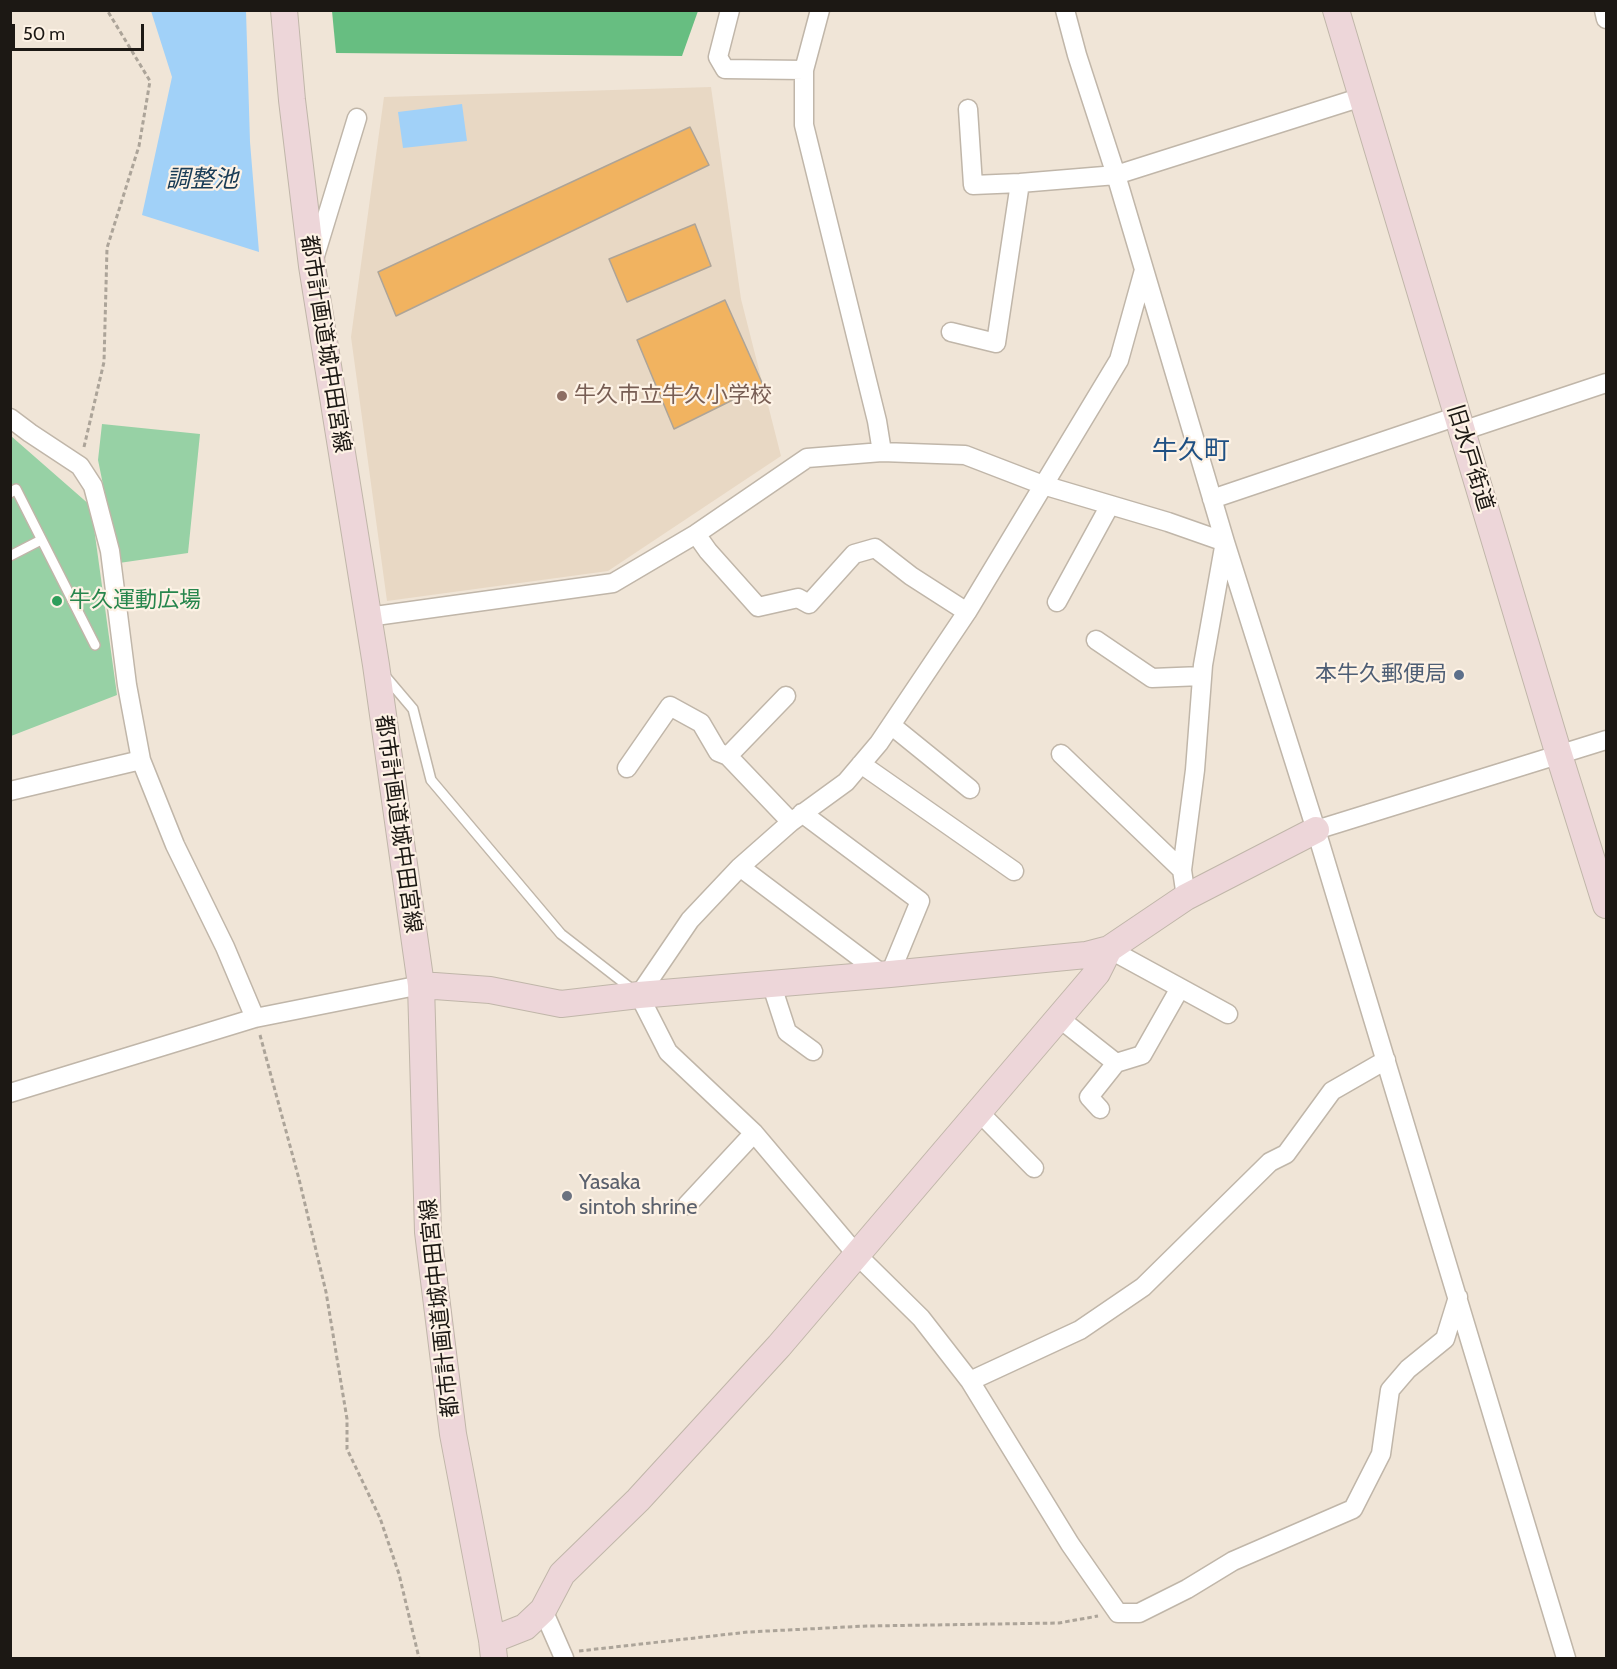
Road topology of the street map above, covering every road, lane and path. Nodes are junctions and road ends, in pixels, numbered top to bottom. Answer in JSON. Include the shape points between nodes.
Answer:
{"nodes":[{"id":1,"x":106,"y":10,"type":"edge"},
{"id":2,"x":284,"y":10,"type":"edge"},
{"id":3,"x":730,"y":10,"type":"edge"},
{"id":4,"x":820,"y":10,"type":"edge"},
{"id":5,"x":1065,"y":10,"type":"edge"},
{"id":6,"x":1335,"y":10,"type":"edge"},
{"id":7,"x":1604,"y":10,"type":"edge"},
{"id":8,"x":1606,"y":19,"type":"edge"},
{"id":9,"x":804,"y":70,"type":"junction"},
{"id":10,"x":1362,"y":97,"type":"junction"},
{"id":11,"x":968,"y":109,"type":"dead end"},
{"id":12,"x":357,"y":118,"type":"dead end"},
{"id":13,"x":1116,"y":175,"type":"junction"},
{"id":14,"x":1020,"y":183,"type":"junction"},
{"id":15,"x":312,"y":266,"type":"junction"},
{"id":16,"x":1144,"y":270,"type":"junction"},
{"id":17,"x":951,"y":332,"type":"dead end"},
{"id":18,"x":1606,"y":383,"type":"edge"},
{"id":19,"x":10,"y":418,"type":"edge"},
{"id":20,"x":1460,"y":424,"type":"junction"},
{"id":21,"x":882,"y":452,"type":"junction"},
{"id":22,"x":80,"y":466,"type":"junction"},
{"id":23,"x":1043,"y":485,"type":"junction"},
{"id":24,"x":10,"y":493,"type":"edge"},
{"id":25,"x":1212,"y":499,"type":"junction"},
{"id":26,"x":1110,"y":505,"type":"junction"},
{"id":27,"x":696,"y":534,"type":"junction"},
{"id":28,"x":41,"y":540,"type":"junction"},
{"id":29,"x":1225,"y":543,"type":"junction"},
{"id":30,"x":10,"y":556,"type":"edge"},
{"id":31,"x":1057,"y":602,"type":"dead end"},
{"id":32,"x":967,"y":612,"type":"junction"},
{"id":33,"x":368,"y":618,"type":"junction"},
{"id":34,"x":1096,"y":640,"type":"dead end"},
{"id":35,"x":95,"y":645,"type":"dead end"},
{"id":36,"x":375,"y":665,"type":"junction"},
{"id":37,"x":1202,"y":676,"type":"junction"},
{"id":38,"x":786,"y":696,"type":"dead end"},
{"id":39,"x":891,"y":725,"type":"junction"},
{"id":40,"x":1606,"y":740,"type":"edge"},
{"id":41,"x":1061,"y":754,"type":"dead end"},
{"id":42,"x":1558,"y":755,"type":"junction"},
{"id":43,"x":728,"y":756,"type":"junction"},
{"id":44,"x":141,"y":760,"type":"junction"},
{"id":45,"x":861,"y":764,"type":"junction"},
{"id":46,"x":627,"y":768,"type":"dead end"},
{"id":47,"x":970,"y":789,"type":"dead end"},
{"id":48,"x":10,"y":791,"type":"edge"},
{"id":49,"x":797,"y":818,"type":"junction"},
{"id":50,"x":1316,"y":830,"type":"junction"},
{"id":51,"x":740,"y":867,"type":"junction"},
{"id":52,"x":1182,"y":870,"type":"junction"},
{"id":53,"x":1014,"y":871,"type":"dead end"},
{"id":54,"x":1186,"y":897,"type":"junction"},
{"id":55,"x":1606,"y":905,"type":"edge"},
{"id":56,"x":1109,"y":949,"type":"junction"},
{"id":57,"x":886,"y":974,"type":"junction"},
{"id":58,"x":771,"y":984,"type":"junction"},
{"id":59,"x":421,"y":985,"type":"junction"},
{"id":60,"x":1180,"y":988,"type":"junction"},
{"id":61,"x":639,"y":994,"type":"junction"},
{"id":62,"x":1227,"y":1014,"type":"dead end"},
{"id":63,"x":255,"y":1018,"type":"junction"},
{"id":64,"x":1059,"y":1018,"type":"junction"},
{"id":65,"x":813,"y":1051,"type":"dead end"},
{"id":66,"x":1386,"y":1060,"type":"junction"},
{"id":67,"x":1116,"y":1064,"type":"junction"},
{"id":68,"x":10,"y":1093,"type":"edge"},
{"id":69,"x":1100,"y":1109,"type":"dead end"},
{"id":70,"x":979,"y":1112,"type":"junction"},
{"id":71,"x":754,"y":1133,"type":"junction"},
{"id":72,"x":1034,"y":1168,"type":"dead end"},
{"id":73,"x":687,"y":1205,"type":"dead end"},
{"id":74,"x":857,"y":1255,"type":"junction"},
{"id":75,"x":1458,"y":1297,"type":"junction"},
{"id":76,"x":970,"y":1381,"type":"junction"},
{"id":77,"x":543,"y":1610,"type":"junction"},
{"id":78,"x":1118,"y":1613,"type":"junction"},
{"id":79,"x":493,"y":1649,"type":"edge"},
{"id":80,"x":563,"y":1656,"type":"edge"},
{"id":81,"x":419,"y":1659,"type":"edge"},
{"id":82,"x":1566,"y":1659,"type":"edge"}],
"edges":[{"from":1,"to":22,"type":"path","via":[[150,81],[140,146],[107,248],[104,362]]},
{"from":2,"to":15,"type":"street","name":"都市計画道城中田宮線"},
{"from":3,"to":9,"type":"street","via":[[718,57],[725,69]]},
{"from":4,"to":9,"type":"street"},
{"from":5,"to":13,"type":"street"},
{"from":6,"to":10,"type":"street","name":"旧水戸街道"},
{"from":7,"to":8,"type":"street"},
{"from":9,"to":21,"type":"street","via":[[804,124]]},
{"from":10,"to":13,"type":"street"},
{"from":10,"to":20,"type":"street","name":"旧水戸街道"},
{"from":11,"to":14,"type":"street","via":[[973,185]]},
{"from":12,"to":15,"type":"street"},
{"from":13,"to":14,"type":"street"},
{"from":13,"to":16,"type":"street"},
{"from":14,"to":17,"type":"street","via":[[996,344]]},
{"from":15,"to":33,"type":"street","name":"都市計画道城中田宮線"},
{"from":16,"to":23,"type":"street","via":[[1119,360]]},
{"from":16,"to":25,"type":"street"},
{"from":18,"to":20,"type":"street"},
{"from":19,"to":22,"type":"street"},
{"from":20,"to":25,"type":"street"},
{"from":20,"to":42,"type":"street","name":"旧水戸街道"},
{"from":21,"to":23,"type":"street","via":[[965,455]]},
{"from":21,"to":27,"type":"street","via":[[807,458]]},
{"from":22,"to":44,"type":"street","via":[[93,486],[110,551]]},
{"from":23,"to":26,"type":"street"},
{"from":23,"to":32,"type":"street"},
{"from":24,"to":28,"type":"lane","via":[[16,489]]},
{"from":25,"to":29,"type":"street"},
{"from":26,"to":29,"type":"street"},
{"from":26,"to":31,"type":"street"},
{"from":27,"to":32,"type":"street","via":[[758,607],[798,598],[808,604],[854,554],[875,548]]},
{"from":27,"to":33,"type":"street","via":[[613,583]]},
{"from":28,"to":30,"type":"lane"},
{"from":28,"to":35,"type":"lane"},
{"from":29,"to":37,"type":"street"},
{"from":29,"to":50,"type":"street"},
{"from":32,"to":39,"type":"street"},
{"from":33,"to":36,"type":"street","name":"都市計画道城中田宮線"},
{"from":34,"to":37,"type":"street","via":[[1152,678]]},
{"from":36,"to":59,"type":"street","name":"都市計画道城中田宮線"},
{"from":36,"to":61,"type":"lane","via":[[413,710],[431,780],[561,934]]},
{"from":37,"to":52,"type":"street"},
{"from":38,"to":43,"type":"street"},
{"from":39,"to":45,"type":"street"},
{"from":39,"to":47,"type":"street"},
{"from":40,"to":42,"type":"street"},
{"from":41,"to":52,"type":"street"},
{"from":42,"to":50,"type":"street"},
{"from":42,"to":55,"type":"street","name":"旧水戸街道"},
{"from":43,"to":46,"type":"street","via":[[718,752],[700,723],[670,706]]},
{"from":43,"to":49,"type":"street"},
{"from":44,"to":48,"type":"street"},
{"from":44,"to":63,"type":"street"},
{"from":45,"to":49,"type":"street","via":[[846,782]]},
{"from":45,"to":53,"type":"street"},
{"from":49,"to":51,"type":"street"},
{"from":49,"to":57,"type":"street","via":[[920,901]]},
{"from":50,"to":54,"type":"street"},
{"from":50,"to":66,"type":"street"},
{"from":51,"to":57,"type":"street"},
{"from":51,"to":61,"type":"street","via":[[690,920]]},
{"from":52,"to":54,"type":"street"},
{"from":54,"to":56,"type":"street"},
{"from":56,"to":57,"type":"street","via":[[1086,955]]},
{"from":56,"to":60,"type":"street"},
{"from":56,"to":64,"type":"street","via":[[1097,973]]},
{"from":57,"to":58,"type":"street"},
{"from":58,"to":61,"type":"street"},
{"from":58,"to":65,"type":"street","via":[[787,1032]]},
{"from":59,"to":61,"type":"street","via":[[490,990],[561,1004]]},
{"from":59,"to":63,"type":"street"},
{"from":59,"to":79,"type":"street","name":"都市計画道城中田宮線","via":[[428,1232],[453,1434]]},
{"from":60,"to":62,"type":"street"},
{"from":60,"to":67,"type":"street","via":[[1142,1055]]},
{"from":61,"to":71,"type":"street","via":[[668,1052]]},
{"from":63,"to":68,"type":"street"},
{"from":63,"to":81,"type":"path","via":[[326,1292],[347,1419],[347,1449],[380,1518],[399,1575]]},
{"from":64,"to":67,"type":"street"},
{"from":64,"to":70,"type":"street"},
{"from":66,"to":75,"type":"street"},
{"from":66,"to":76,"type":"street","via":[[1332,1091],[1286,1154],[1270,1162],[1143,1287],[1080,1330]]},
{"from":67,"to":69,"type":"street","via":[[1089,1097]]},
{"from":70,"to":72,"type":"street"},
{"from":70,"to":74,"type":"street"},
{"from":71,"to":73,"type":"street"},
{"from":71,"to":74,"type":"street"},
{"from":74,"to":76,"type":"street","via":[[921,1318]]},
{"from":74,"to":77,"type":"street","via":[[646,1491],[562,1574]]},
{"from":75,"to":78,"type":"street","via":[[1445,1339],[1408,1369],[1390,1390],[1381,1454],[1353,1509],[1233,1561],[1139,1613]]},
{"from":75,"to":82,"type":"street"},
{"from":76,"to":78,"type":"street","via":[[1070,1544]]},
{"from":77,"to":79,"type":"street"},
{"from":77,"to":80,"type":"street"},
{"from":78,"to":80,"type":"path","via":[[1059,1623],[748,1632]]}]}
